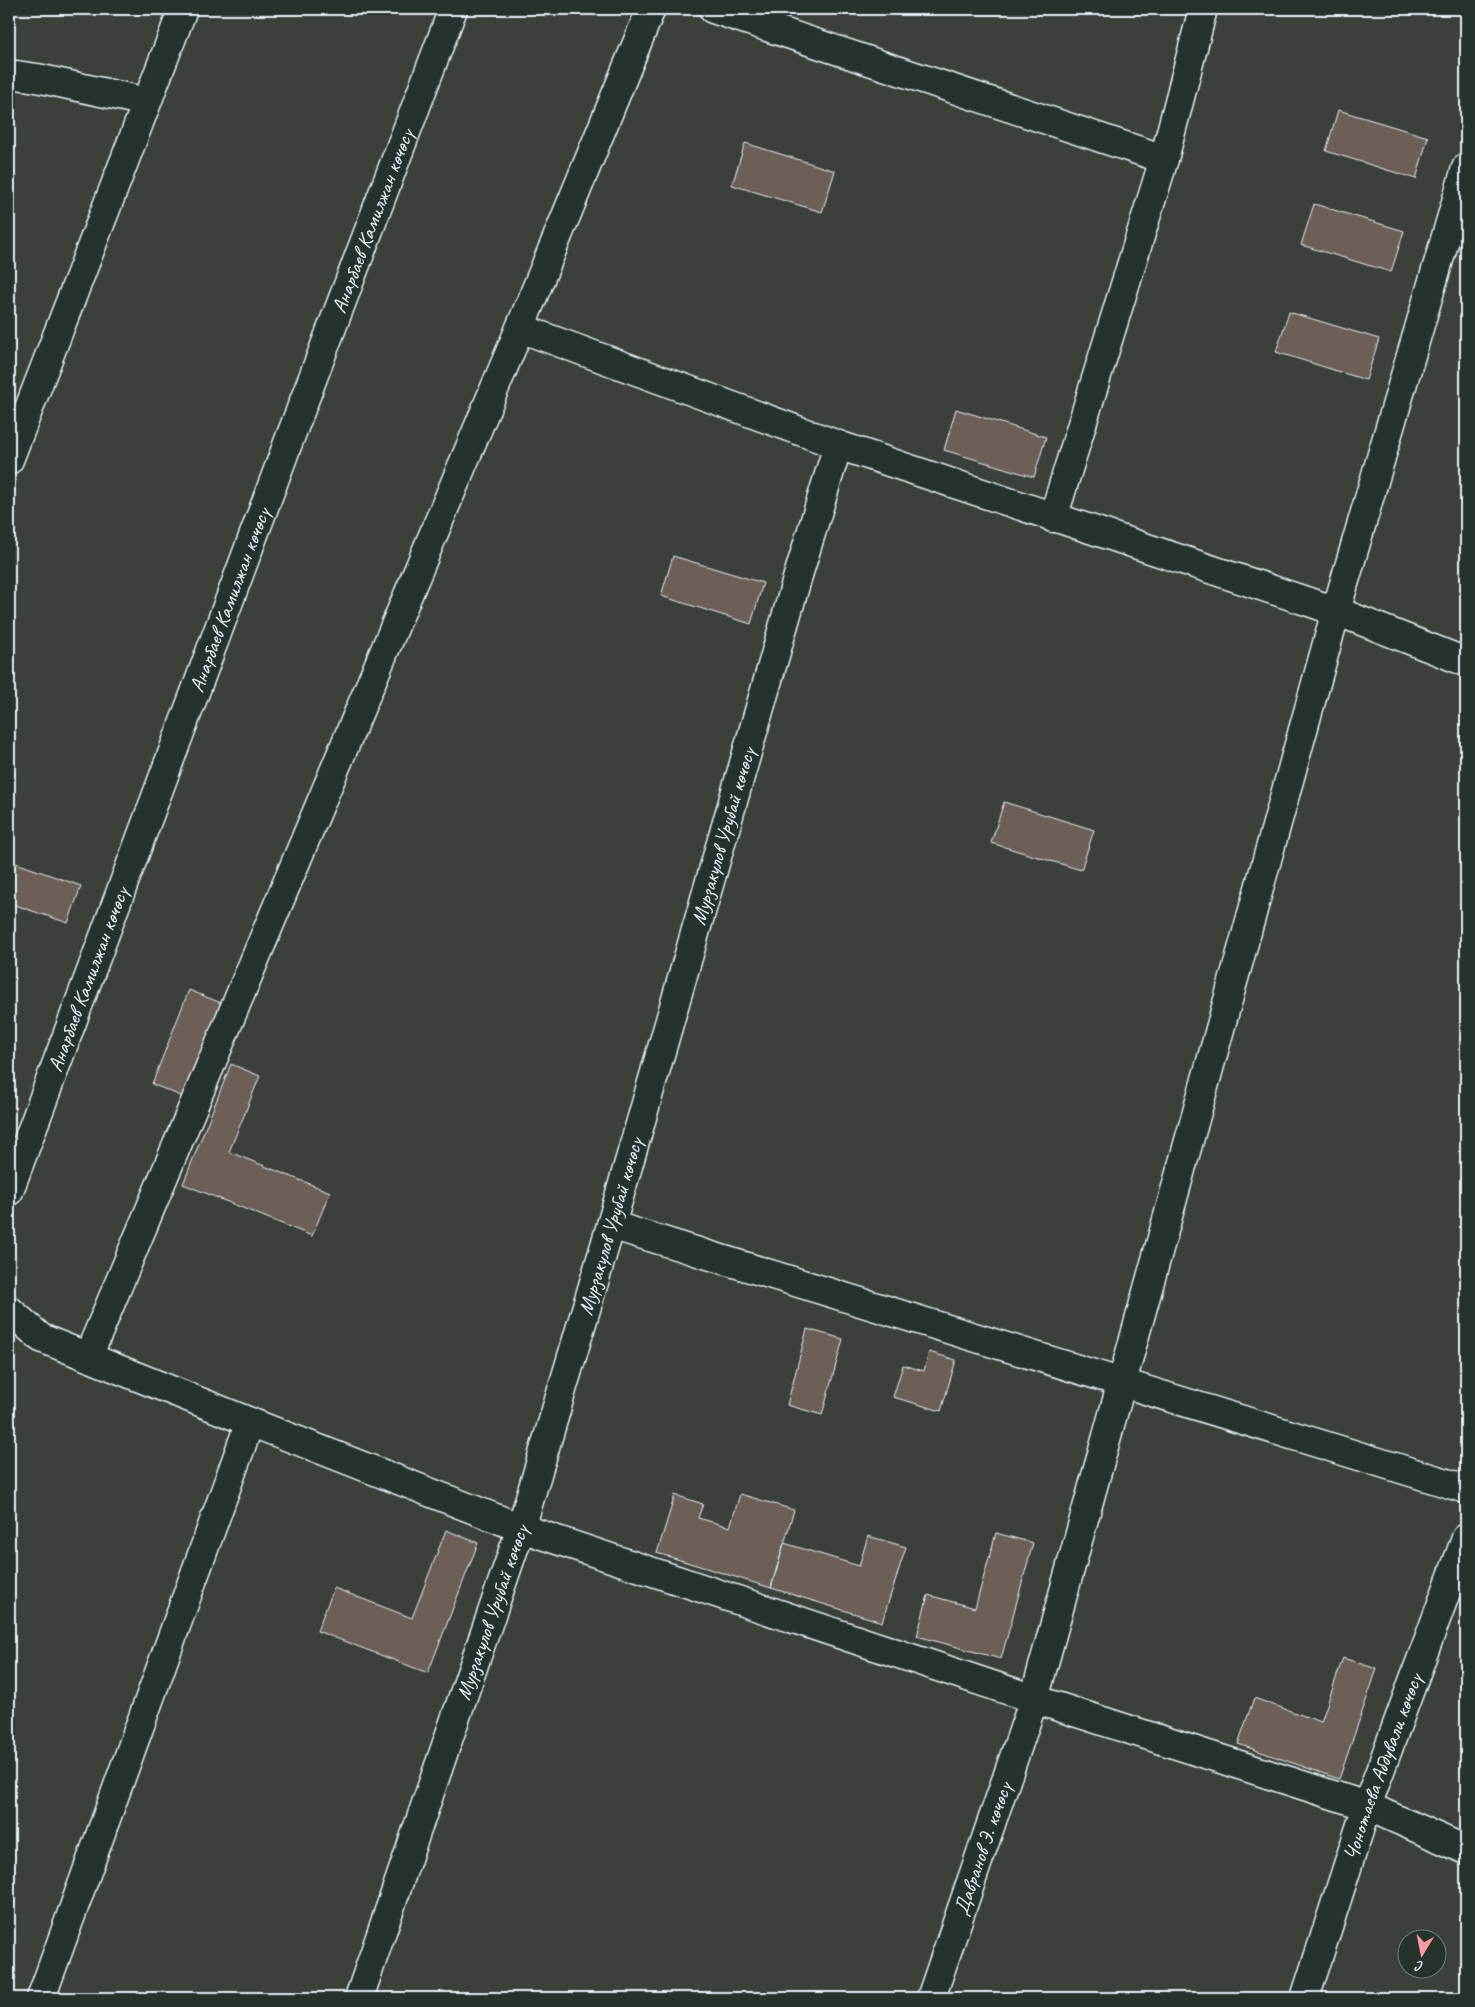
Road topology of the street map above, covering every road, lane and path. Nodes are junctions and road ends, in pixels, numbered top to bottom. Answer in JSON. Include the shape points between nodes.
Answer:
{"nodes":[{"id":1,"x":183,"y":9,"type":"edge"},
{"id":2,"x":453,"y":9,"type":"edge"},
{"id":3,"x":651,"y":9,"type":"edge"},
{"id":4,"x":713,"y":9,"type":"edge"},
{"id":5,"x":1203,"y":9,"type":"edge"},
{"id":6,"x":9,"y":74,"type":"edge"},
{"id":7,"x":147,"y":102,"type":"junction"},
{"id":8,"x":1164,"y":159,"type":"junction"},
{"id":9,"x":1466,"y":168,"type":"edge"},
{"id":10,"x":520,"y":328,"type":"junction"},
{"id":11,"x":838,"y":445,"type":"junction"},
{"id":12,"x":9,"y":460,"type":"edge"},
{"id":13,"x":1053,"y":518,"type":"junction"},
{"id":14,"x":1336,"y":611,"type":"junction"},
{"id":15,"x":1466,"y":662,"type":"edge"},
{"id":16,"x":9,"y":1191,"type":"edge"},
{"id":17,"x":611,"y":1225,"type":"junction"},
{"id":18,"x":9,"y":1310,"type":"edge"},
{"id":19,"x":88,"y":1357,"type":"junction"},
{"id":20,"x":1122,"y":1383,"type":"junction"},
{"id":21,"x":250,"y":1422,"type":"junction"},
{"id":22,"x":1466,"y":1489,"type":"edge"},
{"id":23,"x":521,"y":1528,"type":"junction"},
{"id":24,"x":1466,"y":1538,"type":"edge"},
{"id":25,"x":1034,"y":1699,"type":"junction"},
{"id":26,"x":1367,"y":1806,"type":"junction"},
{"id":27,"x":1466,"y":1850,"type":"edge"},
{"id":28,"x":41,"y":1998,"type":"edge"},
{"id":29,"x":359,"y":1998,"type":"edge"},
{"id":30,"x":931,"y":1998,"type":"edge"},
{"id":31,"x":1306,"y":1998,"type":"edge"}],
"edges":[{"from":1,"to":7,"type":"street"},
{"from":2,"to":16,"type":"street","name":"Анарбаев Камилжан көчөсү"},
{"from":3,"to":10,"type":"street"},
{"from":4,"to":8,"type":"street"},
{"from":5,"to":8,"type":"street"},
{"from":6,"to":7,"type":"street"},
{"from":7,"to":12,"type":"street"},
{"from":8,"to":13,"type":"street"},
{"from":9,"to":14,"type":"street","name":"Давранов Э. көчөсү"},
{"from":10,"to":11,"type":"street"},
{"from":10,"to":19,"type":"street"},
{"from":11,"to":13,"type":"street"},
{"from":11,"to":17,"type":"street","name":"Мурзакулов Урубай көчөсү"},
{"from":13,"to":14,"type":"street"},
{"from":14,"to":15,"type":"street"},
{"from":14,"to":20,"type":"street","name":"Давранов Э. көчөсү"},
{"from":17,"to":20,"type":"street"},
{"from":17,"to":23,"type":"street","name":"Мурзакулов Урубай көчөсү"},
{"from":18,"to":19,"type":"street","via":[[40,1338]]},
{"from":19,"to":21,"type":"street"},
{"from":20,"to":22,"type":"street"},
{"from":20,"to":25,"type":"street","name":"Давранов Э. көчөсү"},
{"from":21,"to":23,"type":"street"},
{"from":21,"to":28,"type":"street"},
{"from":23,"to":25,"type":"street"},
{"from":23,"to":29,"type":"street","name":"Мурзакулов Урубай көчөсү"},
{"from":24,"to":26,"type":"street","name":"Чонотаева Абдували көчөсү"},
{"from":25,"to":26,"type":"street"},
{"from":25,"to":30,"type":"street","name":"Давранов Э. көчөсү"},
{"from":26,"to":27,"type":"street"},
{"from":26,"to":31,"type":"street","name":"Чонотаева Абдували көчөсү"}]}
